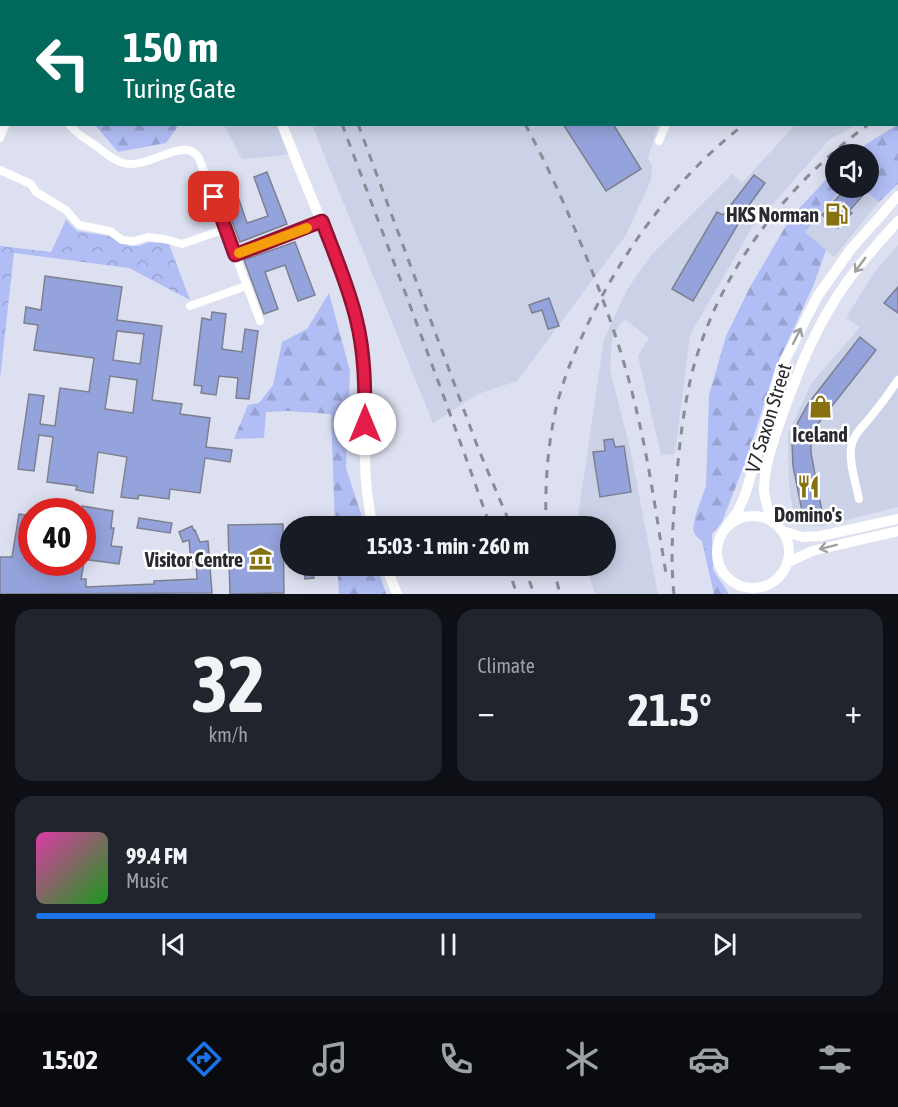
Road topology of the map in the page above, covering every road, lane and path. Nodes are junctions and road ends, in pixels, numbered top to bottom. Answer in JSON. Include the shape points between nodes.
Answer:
{"nodes":[{"id":1,"x":70,"y":126,"type":"edge"},
{"id":2,"x":283,"y":126,"type":"edge"},
{"id":3,"x":665,"y":126,"type":"edge"},
{"id":4,"x":659,"y":141,"type":"dead end"},
{"id":5,"x":0,"y":170,"type":"edge"},
{"id":6,"x":898,"y":195,"type":"edge"},
{"id":7,"x":322,"y":221,"type":"junction"},
{"id":8,"x":898,"y":221,"type":"edge"},
{"id":9,"x":225,"y":229,"type":"junction"},
{"id":10,"x":235,"y":255,"type":"junction"},
{"id":11,"x":246,"y":286,"type":"junction"},
{"id":12,"x":190,"y":306,"type":"dead end"},
{"id":13,"x":260,"y":321,"type":"dead end"},
{"id":14,"x":898,"y":380,"type":"edge"},
{"id":15,"x":859,"y":499,"type":"dead end"},
{"id":16,"x":371,"y":516,"type":"edge"},
{"id":17,"x":898,"y":519,"type":"edge"},
{"id":18,"x":772,"y":522,"type":"junction"},
{"id":19,"x":879,"y":523,"type":"junction"},
{"id":20,"x":726,"y":527,"type":"junction"},
{"id":21,"x":898,"y":530,"type":"edge"},
{"id":22,"x":782,"y":531,"type":"junction"},
{"id":23,"x":788,"y":563,"type":"junction"},
{"id":24,"x":390,"y":576,"type":"edge"},
{"id":25,"x":775,"y":581,"type":"junction"},
{"id":26,"x":732,"y":583,"type":"junction"},
{"id":27,"x":397,"y":594,"type":"edge"},
{"id":28,"x":740,"y":594,"type":"edge"},
{"id":29,"x":771,"y":594,"type":"edge"}],
"edges":[{"from":1,"to":9,"type":"street","via":[[124,164],[185,149],[193,152],[200,158]]},
{"from":2,"to":7,"type":"main road"},
{"from":3,"to":4,"type":"street"},
{"from":5,"to":9,"type":"street","via":[[31,184],[79,225],[110,231],[122,240],[148,237],[182,244]]},
{"from":20,"to":6,"type":"main road","name":"V7 Saxon Street","one_way":true,"via":[[745,495],[780,370],[817,297],[851,249]]},
{"from":7,"to":10,"type":"street"},
{"from":7,"to":16,"type":"main road","via":[[356,316],[363,353],[364,462]]},
{"from":8,"to":18,"type":"main road","name":"V7 Saxon Street","one_way":true,"via":[[833,301],[796,376],[765,474],[764,494]]},
{"from":9,"to":10,"type":"street"},
{"from":10,"to":11,"type":"street"},
{"from":11,"to":12,"type":"street"},
{"from":11,"to":13,"type":"street"},
{"from":14,"to":15,"type":"street","via":[[852,442],[851,461]]},
{"from":17,"to":19,"type":"main road"},
{"from":18,"to":20,"type":"main road","via":[[748,516]]},
{"from":18,"to":22,"type":"main road"},
{"from":19,"to":21,"type":"street"},
{"from":19,"to":22,"type":"main road","via":[[821,536],[803,537]]},
{"from":20,"to":26,"type":"main road","via":[[716,553],[722,573]]},
{"from":21,"to":23,"type":"main road","one_way":true,"via":[[812,551]]},
{"from":22,"to":23,"type":"main road","via":[[787,541]]},
{"from":23,"to":25,"type":"main road"},
{"from":24,"to":27,"type":"main road"},
{"from":25,"to":26,"type":"main road","via":[[758,588]]},
{"from":25,"to":29,"type":"main road"},
{"from":26,"to":28,"type":"main road"}]}
